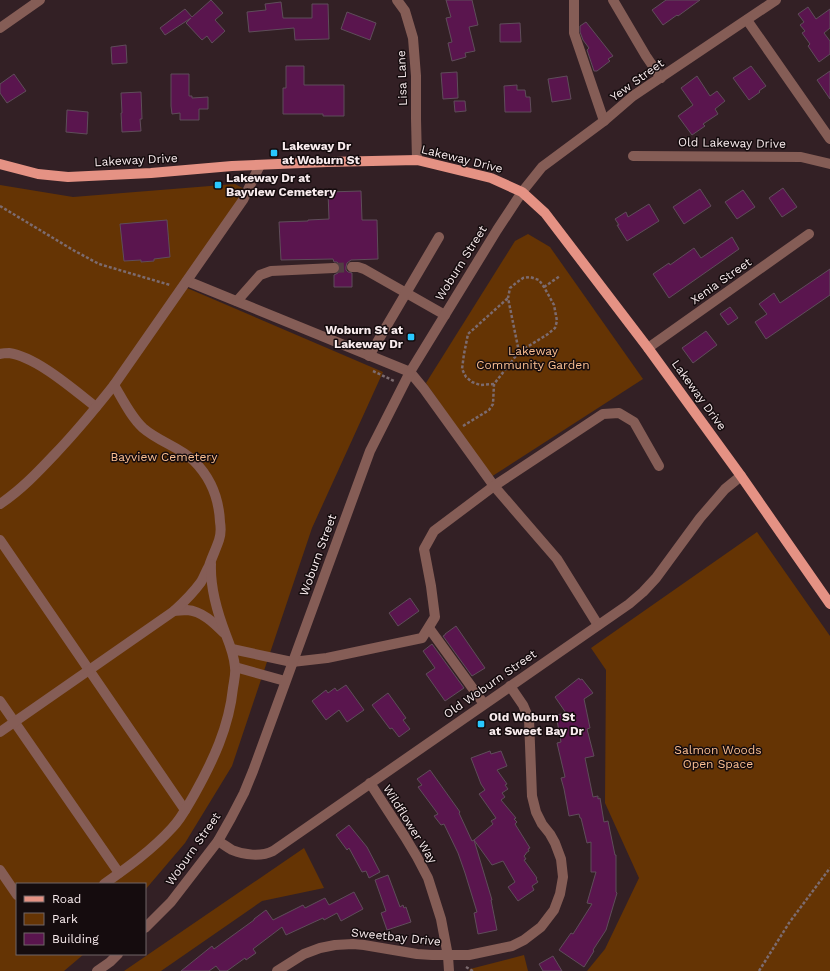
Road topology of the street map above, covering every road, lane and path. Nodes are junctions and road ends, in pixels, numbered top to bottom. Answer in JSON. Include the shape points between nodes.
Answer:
{"nodes":[{"id":1,"x":40,"y":0,"type":"edge"},
{"id":2,"x":397,"y":0,"type":"edge"},
{"id":3,"x":574,"y":0,"type":"edge"},
{"id":4,"x":612,"y":0,"type":"edge"},
{"id":5,"x":776,"y":0,"type":"edge"},
{"id":6,"x":748,"y":20,"type":"junction"},
{"id":7,"x":0,"y":28,"type":"edge"},
{"id":8,"x":661,"y":78,"type":"junction"},
{"id":9,"x":604,"y":121,"type":"junction"},
{"id":10,"x":830,"y":139,"type":"edge"},
{"id":11,"x":633,"y":156,"type":"dead end"},
{"id":12,"x":417,"y":160,"type":"junction"},
{"id":13,"x":0,"y":164,"type":"edge"},
{"id":14,"x":830,"y":164,"type":"edge"},
{"id":15,"x":260,"y":165,"type":"junction"},
{"id":16,"x":522,"y":192,"type":"junction"},
{"id":17,"x":809,"y":234,"type":"dead end"},
{"id":18,"x":439,"y":237,"type":"dead end"},
{"id":19,"x":352,"y":267,"type":"tunnel mouth"},
{"id":20,"x":334,"y":268,"type":"tunnel mouth"},
{"id":21,"x":560,"y":276,"type":"dead end"},
{"id":22,"x":187,"y":281,"type":"junction"},
{"id":23,"x":544,"y":287,"type":"junction"},
{"id":24,"x":406,"y":293,"type":"junction"},
{"id":25,"x":508,"y":298,"type":"junction"},
{"id":26,"x":236,"y":301,"type":"junction"},
{"id":27,"x":445,"y":315,"type":"junction"},
{"id":28,"x":648,"y":348,"type":"junction"},
{"id":29,"x":519,"y":352,"type":"junction"},
{"id":30,"x":0,"y":354,"type":"edge"},
{"id":31,"x":369,"y":356,"type":"junction"},
{"id":32,"x":410,"y":372,"type":"junction"},
{"id":33,"x":494,"y":384,"type":"junction"},
{"id":34,"x":114,"y":385,"type":"junction"},
{"id":35,"x":96,"y":407,"type":"junction"},
{"id":36,"x":454,"y":431,"type":"junction"},
{"id":37,"x":659,"y":466,"type":"dead end"},
{"id":38,"x":741,"y":476,"type":"junction"},
{"id":39,"x":494,"y":486,"type":"junction"},
{"id":40,"x":0,"y":504,"type":"edge"},
{"id":41,"x":0,"y":540,"type":"edge"},
{"id":42,"x":211,"y":560,"type":"junction"},
{"id":43,"x":830,"y":604,"type":"edge"},
{"id":44,"x":174,"y":611,"type":"junction"},
{"id":45,"x":598,"y":625,"type":"junction"},
{"id":46,"x":429,"y":628,"type":"junction"},
{"id":47,"x":226,"y":635,"type":"junction"},
{"id":48,"x":232,"y":649,"type":"junction"},
{"id":49,"x":292,"y":662,"type":"junction"},
{"id":50,"x":235,"y":667,"type":"junction"},
{"id":51,"x":89,"y":670,"type":"junction"},
{"id":52,"x":285,"y":681,"type":"junction"},
{"id":53,"x":510,"y":686,"type":"junction"},
{"id":54,"x":0,"y":702,"type":"edge"},
{"id":55,"x":484,"y":704,"type":"junction"},
{"id":56,"x":14,"y":722,"type":"junction"},
{"id":57,"x":0,"y":732,"type":"edge"},
{"id":58,"x":370,"y":783,"type":"junction"},
{"id":59,"x":185,"y":810,"type":"junction"},
{"id":60,"x":218,"y":841,"type":"junction"},
{"id":61,"x":830,"y":868,"type":"edge"},
{"id":62,"x":0,"y":870,"type":"edge"},
{"id":63,"x":119,"y":873,"type":"junction"},
{"id":64,"x":105,"y":883,"type":"edge"},
{"id":65,"x":16,"y":894,"type":"edge"},
{"id":66,"x":146,"y":927,"type":"edge"},
{"id":67,"x":117,"y":955,"type":"edge"},
{"id":68,"x":448,"y":956,"type":"junction"},
{"id":69,"x":97,"y":971,"type":"edge"},
{"id":70,"x":276,"y":971,"type":"edge"},
{"id":71,"x":449,"y":971,"type":"edge"},
{"id":72,"x":759,"y":971,"type":"edge"}],
"edges":[{"from":1,"to":7,"type":"street"},
{"from":2,"to":12,"type":"street","name":"Lisa Lane","via":[[405,11],[413,38]]},
{"from":3,"to":9,"type":"street","via":[[574,33]]},
{"from":4,"to":8,"type":"street"},
{"from":5,"to":6,"type":"street","name":"Yew Street"},
{"from":6,"to":8,"type":"street","name":"Yew Street"},
{"from":6,"to":10,"type":"street"},
{"from":8,"to":9,"type":"street","name":"Yew Street","via":[[633,96]]},
{"from":9,"to":16,"type":"street","name":"Yew Street","via":[[542,168]]},
{"from":11,"to":14,"type":"street","name":"Old Lakeway Drive","via":[[801,157]]},
{"from":12,"to":15,"type":"main road","name":"Lakeway Drive"},
{"from":12,"to":16,"type":"main road","name":"Lakeway Drive","via":[[491,178]]},
{"from":13,"to":15,"type":"main road","name":"Lakeway Drive","via":[[38,174],[68,177]]},
{"from":15,"to":22,"type":"street","via":[[243,200]]},
{"from":16,"to":27,"type":"street","name":"Woburn Street"},
{"from":16,"to":28,"type":"main road","name":"Lakeway Drive","via":[[546,213]]},
{"from":17,"to":28,"type":"street","name":"Xenia Street"},
{"from":18,"to":24,"type":"street"},
{"from":19,"to":24,"type":"street","via":[[364,269]]},
{"from":20,"to":26,"type":"street","via":[[271,271],[260,275]]},
{"from":21,"to":23,"type":"path"},
{"from":22,"to":26,"type":"street"},
{"from":22,"to":34,"type":"street"},
{"from":23,"to":25,"type":"path","via":[[539,280],[523,278],[510,288]]},
{"from":23,"to":29,"type":"path","via":[[554,305],[557,321],[555,328]]},
{"from":24,"to":27,"type":"street"},
{"from":24,"to":31,"type":"street"},
{"from":25,"to":29,"type":"path"},
{"from":25,"to":33,"type":"path","via":[[468,334],[464,354],[462,369],[466,377],[480,385]]},
{"from":26,"to":31,"type":"street"},
{"from":27,"to":32,"type":"street","name":"Woburn Street"},
{"from":28,"to":38,"type":"main road","name":"Lakeway Drive"},
{"from":29,"to":33,"type":"path"},
{"from":30,"to":35,"type":"street","via":[[9,353],[29,359]]},
{"from":31,"to":32,"type":"street"},
{"from":32,"to":36,"type":"street"},
{"from":32,"to":49,"type":"street","name":"Woburn Street","via":[[370,451]]},
{"from":33,"to":36,"type":"path","via":[[493,404],[489,410]]},
{"from":34,"to":35,"type":"street"},
{"from":34,"to":42,"type":"street","via":[[143,428],[185,453],[196,462],[212,484],[220,511],[221,527]]},
{"from":35,"to":40,"type":"street","via":[[40,470]]},
{"from":36,"to":39,"type":"street"},
{"from":37,"to":39,"type":"street","via":[[634,422],[618,413],[603,414]]},
{"from":38,"to":43,"type":"main road","name":"Lakeway Drive"},
{"from":38,"to":45,"type":"street","name":"Old Woburn Street","via":[[725,489],[705,512],[643,592]]},
{"from":39,"to":45,"type":"street","via":[[557,560]]},
{"from":39,"to":46,"type":"street","via":[[434,531],[424,549],[435,617]]},
{"from":41,"to":51,"type":"street"},
{"from":42,"to":44,"type":"street","via":[[201,582]]},
{"from":42,"to":47,"type":"street","via":[[214,601]]},
{"from":44,"to":47,"type":"street","via":[[187,610],[199,613]]},
{"from":44,"to":51,"type":"street"},
{"from":45,"to":53,"type":"street","name":"Old Woburn Street"},
{"from":46,"to":49,"type":"street","via":[[422,638],[327,658]]},
{"from":46,"to":55,"type":"street"},
{"from":47,"to":48,"type":"street"},
{"from":48,"to":49,"type":"street"},
{"from":48,"to":50,"type":"street"},
{"from":49,"to":52,"type":"street","name":"Woburn Street"},
{"from":50,"to":52,"type":"street"},
{"from":50,"to":59,"type":"street","via":[[232,703],[222,739]]},
{"from":51,"to":56,"type":"street"},
{"from":51,"to":59,"type":"street"},
{"from":52,"to":60,"type":"street","name":"Woburn Street","via":[[244,793]]},
{"from":53,"to":55,"type":"street","name":"Old Woburn Street"},
{"from":53,"to":68,"type":"street","name":"Sweetbay Drive","via":[[529,719],[532,796],[536,812],[555,843],[561,859],[563,878],[560,894],[554,910],[541,927],[524,940],[512,946],[469,955]]},
{"from":54,"to":56,"type":"street"},
{"from":55,"to":58,"type":"street","name":"Old Woburn Street"},
{"from":56,"to":57,"type":"street"},
{"from":56,"to":63,"type":"street"},
{"from":58,"to":60,"type":"street","name":"Old Woburn Street","via":[[268,853],[256,855],[240,852]]},
{"from":58,"to":68,"type":"street","name":"Wildflower Way","via":[[428,878],[441,919]]},
{"from":59,"to":63,"type":"street","via":[[173,828],[159,842]]},
{"from":60,"to":66,"type":"street","name":"Woburn Street","via":[[172,902]]},
{"from":61,"to":72,"type":"path","via":[[789,923]]},
{"from":62,"to":65,"type":"street"},
{"from":63,"to":64,"type":"street"},
{"from":67,"to":69,"type":"street"},
{"from":68,"to":70,"type":"street","name":"Sweetbay Drive","via":[[417,954],[364,945],[335,945],[304,954]]},
{"from":68,"to":71,"type":"street","name":"Wildflower Way"}]}
